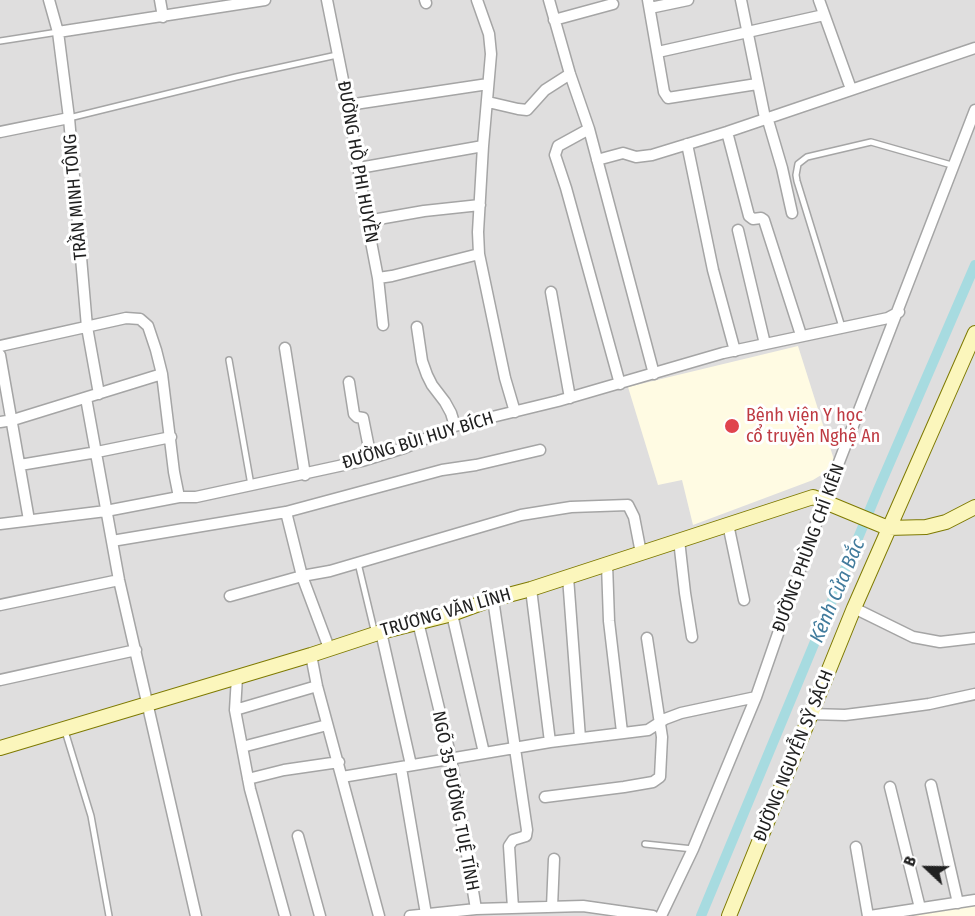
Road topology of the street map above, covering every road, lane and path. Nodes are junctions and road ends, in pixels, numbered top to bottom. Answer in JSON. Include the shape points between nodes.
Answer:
{"nodes":[{"id":1,"x":49,"y":0,"type":"edge"},
{"id":2,"x":160,"y":0,"type":"edge"},
{"id":3,"x":265,"y":0,"type":"edge"},
{"id":4,"x":327,"y":0,"type":"edge"},
{"id":5,"x":477,"y":0,"type":"edge"},
{"id":6,"x":549,"y":0,"type":"edge"},
{"id":7,"x":688,"y":0,"type":"edge"},
{"id":8,"x":741,"y":0,"type":"edge"},
{"id":9,"x":819,"y":0,"type":"edge"},
{"id":10,"x":239,"y":2,"type":"edge"},
{"id":11,"x":613,"y":4,"type":"dead end"},
{"id":12,"x":649,"y":4,"type":"edge"},
{"id":13,"x":201,"y":5,"type":"edge"},
{"id":14,"x":824,"y":15,"type":"junction"},
{"id":15,"x":163,"y":17,"type":"junction"},
{"id":16,"x":554,"y":20,"type":"junction"},
{"id":17,"x":58,"y":32,"type":"junction"},
{"id":18,"x":749,"y":33,"type":"junction"},
{"id":19,"x":0,"y":41,"type":"edge"},
{"id":20,"x":975,"y":48,"type":"edge"},
{"id":21,"x":658,"y":52,"type":"junction"},
{"id":22,"x":337,"y":55,"type":"junction"},
{"id":23,"x":570,"y":74,"type":"junction"},
{"id":24,"x":488,"y":84,"type":"junction"},
{"id":25,"x":757,"y":84,"type":"junction"},
{"id":26,"x":851,"y":89,"type":"junction"},
{"id":27,"x":488,"y":102,"type":"junction"},
{"id":28,"x":348,"y":105,"type":"junction"},
{"id":29,"x":975,"y":110,"type":"edge"},
{"id":30,"x":69,"y":118,"type":"junction"},
{"id":31,"x":766,"y":118,"type":"junction"},
{"id":32,"x":589,"y":129,"type":"junction"},
{"id":33,"x":0,"y":132,"type":"edge"},
{"id":34,"x":727,"y":132,"type":"junction"},
{"id":35,"x":687,"y":144,"type":"junction"},
{"id":36,"x":483,"y":146,"type":"junction"},
{"id":37,"x":597,"y":160,"type":"junction"},
{"id":38,"x":955,"y":166,"type":"junction"},
{"id":39,"x":359,"y":168,"type":"junction"},
{"id":40,"x":480,"y":205,"type":"junction"},
{"id":41,"x":792,"y":213,"type":"dead end"},
{"id":42,"x":367,"y":221,"type":"junction"},
{"id":43,"x":738,"y":230,"type":"dead end"},
{"id":44,"x":479,"y":254,"type":"junction"},
{"id":45,"x":378,"y":278,"type":"junction"},
{"id":46,"x":551,"y":292,"type":"dead end"},
{"id":47,"x":899,"y":312,"type":"junction"},
{"id":48,"x":383,"y":325,"type":"dead end"},
{"id":49,"x":87,"y":327,"type":"junction"},
{"id":50,"x":417,"y":327,"type":"dead end"},
{"id":51,"x":842,"y":327,"type":"junction"},
{"id":52,"x":975,"y":333,"type":"edge"},
{"id":53,"x":801,"y":335,"type":"junction"},
{"id":54,"x":765,"y":344,"type":"junction"},
{"id":55,"x":0,"y":346,"type":"edge"},
{"id":56,"x":285,"y":348,"type":"dead end"},
{"id":57,"x":735,"y":351,"type":"junction"},
{"id":58,"x":0,"y":355,"type":"edge"},
{"id":59,"x":229,"y":360,"type":"dead end"},
{"id":60,"x":162,"y":374,"type":"junction"},
{"id":61,"x":654,"y":374,"type":"junction"},
{"id":62,"x":349,"y":382,"type":"dead end"},
{"id":63,"x":620,"y":384,"type":"junction"},
{"id":64,"x":99,"y":394,"type":"junction"},
{"id":65,"x":86,"y":398,"type":"junction"},
{"id":66,"x":570,"y":398,"type":"junction"},
{"id":67,"x":515,"y":412,"type":"junction"},
{"id":68,"x":13,"y":420,"type":"junction"},
{"id":69,"x":0,"y":422,"type":"edge"},
{"id":70,"x":455,"y":426,"type":"junction"},
{"id":71,"x":171,"y":437,"type":"junction"},
{"id":72,"x":540,"y":450,"type":"dead end"},
{"id":73,"x":96,"y":452,"type":"junction"},
{"id":74,"x":371,"y":458,"type":"junction"},
{"id":75,"x":21,"y":465,"type":"junction"},
{"id":76,"x":305,"y":474,"type":"junction"},
{"id":77,"x":252,"y":486,"type":"junction"},
{"id":78,"x":179,"y":497,"type":"junction"},
{"id":79,"x":824,"y":501,"type":"junction"},
{"id":80,"x":975,"y":507,"type":"edge"},
{"id":81,"x":106,"y":511,"type":"junction"},
{"id":82,"x":285,"y":512,"type":"junction"},
{"id":83,"x":29,"y":520,"type":"junction"},
{"id":84,"x":0,"y":524,"type":"edge"},
{"id":85,"x":728,"y":525,"type":"junction"},
{"id":86,"x":885,"y":527,"type":"junction"},
{"id":87,"x":679,"y":540,"type":"junction"},
{"id":88,"x":112,"y":541,"type":"junction"},
{"id":89,"x":641,"y":553,"type":"junction"},
{"id":90,"x":358,"y":563,"type":"junction"},
{"id":91,"x":607,"y":564,"type":"junction"},
{"id":92,"x":302,"y":576,"type":"junction"},
{"id":93,"x":568,"y":577,"type":"junction"},
{"id":94,"x":119,"y":580,"type":"junction"},
{"id":95,"x":531,"y":589,"type":"junction"},
{"id":96,"x":230,"y":596,"type":"dead end"},
{"id":97,"x":493,"y":599,"type":"junction"},
{"id":98,"x":744,"y":600,"type":"dead end"},
{"id":99,"x":0,"y":605,"type":"edge"},
{"id":100,"x":854,"y":608,"type":"junction"},
{"id":101,"x":452,"y":614,"type":"junction"},
{"id":102,"x":418,"y":622,"type":"junction"},
{"id":103,"x":378,"y":633,"type":"junction"},
{"id":104,"x":692,"y":637,"type":"dead end"},
{"id":105,"x":647,"y":638,"type":"dead end"},
{"id":106,"x":975,"y":638,"type":"edge"},
{"id":107,"x":329,"y":648,"type":"junction"},
{"id":108,"x":136,"y":650,"type":"junction"},
{"id":109,"x":311,"y":655,"type":"junction"},
{"id":110,"x":237,"y":677,"type":"junction"},
{"id":111,"x":0,"y":680,"type":"edge"},
{"id":112,"x":317,"y":686,"type":"junction"},
{"id":113,"x":975,"y":693,"type":"edge"},
{"id":114,"x":756,"y":697,"type":"junction"},
{"id":115,"x":147,"y":704,"type":"junction"},
{"id":116,"x":235,"y":710,"type":"junction"},
{"id":117,"x":810,"y":714,"type":"junction"},
{"id":118,"x":660,"y":722,"type":"junction"},
{"id":119,"x":327,"y":724,"type":"junction"},
{"id":120,"x":64,"y":729,"type":"junction"},
{"id":121,"x":622,"y":732,"type":"junction"},
{"id":122,"x":580,"y":738,"type":"junction"},
{"id":123,"x":550,"y":742,"type":"junction"},
{"id":124,"x":242,"y":747,"type":"junction"},
{"id":125,"x":516,"y":747,"type":"junction"},
{"id":126,"x":0,"y":748,"type":"edge"},
{"id":127,"x":484,"y":753,"type":"junction"},
{"id":128,"x":451,"y":758,"type":"junction"},
{"id":129,"x":339,"y":762,"type":"junction"},
{"id":130,"x":406,"y":766,"type":"junction"},
{"id":131,"x":342,"y":777,"type":"junction"},
{"id":132,"x":248,"y":779,"type":"junction"},
{"id":133,"x":931,"y":785,"type":"dead end"},
{"id":134,"x":890,"y":787,"type":"dead end"},
{"id":135,"x":544,"y":797,"type":"dead end"},
{"id":136,"x":298,"y":836,"type":"dead end"},
{"id":137,"x":645,"y":844,"type":"dead end"},
{"id":138,"x":856,"y":847,"type":"dead end"},
{"id":139,"x":693,"y":849,"type":"junction"},
{"id":140,"x":554,"y":859,"type":"dead end"},
{"id":141,"x":975,"y":900,"type":"edge"},
{"id":142,"x":958,"y":903,"type":"junction"},
{"id":143,"x":513,"y":908,"type":"junction"},
{"id":144,"x":552,"y":908,"type":"junction"},
{"id":145,"x":920,"y":908,"type":"junction"},
{"id":146,"x":476,"y":909,"type":"junction"},
{"id":147,"x":426,"y":914,"type":"junction"},
{"id":148,"x":109,"y":916,"type":"edge"},
{"id":149,"x":196,"y":916,"type":"edge"},
{"id":150,"x":285,"y":916,"type":"edge"},
{"id":151,"x":320,"y":916,"type":"edge"},
{"id":152,"x":379,"y":916,"type":"edge"},
{"id":153,"x":410,"y":916,"type":"edge"},
{"id":154,"x":653,"y":916,"type":"edge"},
{"id":155,"x":661,"y":916,"type":"edge"},
{"id":156,"x":729,"y":916,"type":"edge"},
{"id":157,"x":869,"y":916,"type":"edge"}],
"edges":[{"from":1,"to":17,"type":"street","name":"TRẦN MINH TÔNG"},
{"from":2,"to":15,"type":"street"},
{"from":3,"to":10,"type":"street"},
{"from":4,"to":22,"type":"street","name":"ĐƯỜNG HỒ PHI HUYỀN"},
{"from":5,"to":24,"type":"street","via":[[490,41]]},
{"from":6,"to":16,"type":"street"},
{"from":7,"to":12,"type":"street"},
{"from":8,"to":18,"type":"street"},
{"from":9,"to":14,"type":"street"},
{"from":10,"to":13,"type":"street"},
{"from":11,"to":16,"type":"street"},
{"from":12,"to":21,"type":"street"},
{"from":13,"to":15,"type":"street"},
{"from":14,"to":18,"type":"street"},
{"from":14,"to":26,"type":"street"},
{"from":15,"to":17,"type":"street"},
{"from":16,"to":23,"type":"street"},
{"from":17,"to":19,"type":"lane"},
{"from":17,"to":30,"type":"street","name":"TRẦN MINH TÔNG"},
{"from":18,"to":21,"type":"street"},
{"from":18,"to":25,"type":"street"},
{"from":20,"to":26,"type":"street"},
{"from":21,"to":25,"type":"street","via":[[668,98]]},
{"from":22,"to":28,"type":"street","name":"ĐƯỜNG HỒ PHI HUYỀN"},
{"from":22,"to":30,"type":"lane"},
{"from":23,"to":27,"type":"street","via":[[545,90],[527,110]]},
{"from":23,"to":32,"type":"street"},
{"from":24,"to":27,"type":"street"},
{"from":24,"to":28,"type":"street"},
{"from":25,"to":31,"type":"street"},
{"from":26,"to":31,"type":"street"},
{"from":27,"to":36,"type":"street"},
{"from":28,"to":39,"type":"street","name":"ĐƯỜNG HỒ PHI HUYỀN"},
{"from":29,"to":38,"type":"street","name":"ĐƯỜNG PHÙNG CHÍ KIÊN"},
{"from":30,"to":33,"type":"street"},
{"from":30,"to":49,"type":"street","name":"TRẦN MINH TÔNG"},
{"from":31,"to":34,"type":"street"},
{"from":31,"to":41,"type":"street"},
{"from":32,"to":37,"type":"street"},
{"from":32,"to":63,"type":"street","via":[[558,146],[555,155]]},
{"from":34,"to":35,"type":"street"},
{"from":34,"to":53,"type":"street","via":[[749,216],[764,220]]},
{"from":35,"to":37,"type":"street","via":[[642,157],[624,153]]},
{"from":35,"to":57,"type":"street","via":[[713,270]]},
{"from":36,"to":39,"type":"street"},
{"from":36,"to":40,"type":"street"},
{"from":37,"to":61,"type":"street"},
{"from":38,"to":47,"type":"street","name":"ĐƯỜNG PHÙNG CHÍ KIÊN"},
{"from":38,"to":51,"type":"lane","via":[[871,142],[807,157],[798,164],[797,181]]},
{"from":39,"to":42,"type":"street","name":"ĐƯỜNG HỒ PHI HUYỀN"},
{"from":40,"to":42,"type":"street"},
{"from":40,"to":44,"type":"street"},
{"from":42,"to":45,"type":"street","name":"ĐƯỜNG HỒ PHI HUYỀN"},
{"from":43,"to":54,"type":"street"},
{"from":44,"to":45,"type":"street"},
{"from":44,"to":67,"type":"street"},
{"from":45,"to":48,"type":"street","name":"ĐƯỜNG HỒ PHI HUYỀN"},
{"from":46,"to":66,"type":"street"},
{"from":47,"to":51,"type":"street","name":"ĐƯỜNG BÙI HUY BÍCH","via":[[888,318]]},
{"from":47,"to":79,"type":"street","name":"ĐƯỜNG PHÙNG CHÍ KIÊN"},
{"from":49,"to":55,"type":"street"},
{"from":49,"to":60,"type":"street","via":[[126,318],[140,319],[148,326]]},
{"from":49,"to":64,"type":"street","name":"TRẦN MINH TÔNG"},
{"from":50,"to":70,"type":"street","via":[[427,375]]},
{"from":51,"to":53,"type":"street","name":"ĐƯỜNG BÙI HUY BÍCH"},
{"from":52,"to":86,"type":"street","name":"ĐƯỜNG NGUYỄN SỸ SÁCH"},
{"from":53,"to":54,"type":"street","name":"ĐƯỜNG BÙI HUY BÍCH"},
{"from":54,"to":57,"type":"street","name":"ĐƯỜNG BÙI HUY BÍCH"},
{"from":56,"to":76,"type":"street"},
{"from":57,"to":61,"type":"street","name":"ĐƯỜNG BÙI HUY BÍCH"},
{"from":58,"to":68,"type":"street"},
{"from":59,"to":77,"type":"lane"},
{"from":60,"to":64,"type":"street"},
{"from":60,"to":71,"type":"street"},
{"from":61,"to":63,"type":"street","name":"ĐƯỜNG BÙI HUY BÍCH"},
{"from":62,"to":74,"type":"street","via":[[354,414],[363,418]]},
{"from":63,"to":66,"type":"street","name":"ĐƯỜNG BÙI HUY BÍCH"},
{"from":64,"to":65,"type":"street"},
{"from":65,"to":68,"type":"street"},
{"from":65,"to":73,"type":"street"},
{"from":66,"to":67,"type":"street","name":"ĐƯỜNG BÙI HUY BÍCH"},
{"from":67,"to":70,"type":"street","name":"ĐƯỜNG BÙI HUY BÍCH"},
{"from":68,"to":69,"type":"street"},
{"from":68,"to":75,"type":"street"},
{"from":70,"to":74,"type":"street","name":"ĐƯỜNG BÙI HUY BÍCH"},
{"from":71,"to":73,"type":"street"},
{"from":71,"to":78,"type":"street"},
{"from":72,"to":82,"type":"street","via":[[442,470]]},
{"from":73,"to":75,"type":"street"},
{"from":73,"to":81,"type":"street"},
{"from":74,"to":76,"type":"street","name":"ĐƯỜNG BÙI HUY BÍCH"},
{"from":75,"to":83,"type":"street"},
{"from":76,"to":77,"type":"street","name":"ĐƯỜNG BÙI HUY BÍCH"},
{"from":77,"to":78,"type":"street","name":"ĐƯỜNG BÙI HUY BÍCH"},
{"from":78,"to":81,"type":"street","name":"ĐƯỜNG BÙI HUY BÍCH"},
{"from":79,"to":85,"type":"street","name":"TRƯƠNG VĂN LĨNH","via":[[813,497]]},
{"from":79,"to":86,"type":"street","name":"TRƯƠNG VĂN LĨNH"},
{"from":79,"to":114,"type":"street","name":"ĐƯỜNG PHÙNG CHÍ KIÊN"},
{"from":80,"to":86,"type":"street","via":[[926,527]]},
{"from":81,"to":83,"type":"street","name":"ĐƯỜNG BÙI HUY BÍCH"},
{"from":81,"to":88,"type":"street"},
{"from":82,"to":88,"type":"street"},
{"from":82,"to":92,"type":"street"},
{"from":83,"to":84,"type":"street","name":"ĐƯỜNG BÙI HUY BÍCH"},
{"from":85,"to":87,"type":"street","name":"TRƯƠNG VĂN LĨNH"},
{"from":85,"to":98,"type":"street"},
{"from":86,"to":100,"type":"street","name":"ĐƯỜNG NGUYỄN SỸ SÁCH"},
{"from":87,"to":89,"type":"street","name":"TRƯƠNG VĂN LĨNH"},
{"from":87,"to":104,"type":"street"},
{"from":88,"to":94,"type":"street"},
{"from":89,"to":90,"type":"street","via":[[631,510],[622,504],[521,515]]},
{"from":89,"to":91,"type":"street","name":"TRƯƠNG VĂN LĨNH"},
{"from":90,"to":92,"type":"street"},
{"from":90,"to":103,"type":"lane"},
{"from":91,"to":93,"type":"street","name":"TRƯƠNG VĂN LĨNH"},
{"from":91,"to":121,"type":"street","via":[[609,621]]},
{"from":92,"to":96,"type":"street"},
{"from":92,"to":107,"type":"street"},
{"from":93,"to":95,"type":"street","name":"TRƯƠNG VĂN LĨNH"},
{"from":93,"to":122,"type":"street"},
{"from":94,"to":99,"type":"street"},
{"from":94,"to":108,"type":"street"},
{"from":95,"to":97,"type":"street","name":"TRƯƠNG VĂN LĨNH"},
{"from":95,"to":123,"type":"street"},
{"from":97,"to":101,"type":"street","name":"TRƯƠNG VĂN LĨNH"},
{"from":97,"to":125,"type":"street"},
{"from":100,"to":106,"type":"street","via":[[913,637],[940,642]]},
{"from":100,"to":117,"type":"street","name":"ĐƯỜNG NGUYỄN SỸ SÁCH"},
{"from":101,"to":102,"type":"street","name":"TRƯƠNG VĂN LĨNH"},
{"from":101,"to":127,"type":"street"},
{"from":102,"to":103,"type":"street","name":"TRƯƠNG VĂN LĨNH"},
{"from":102,"to":128,"type":"street","name":"NGÕ 35 ĐƯỜNG TUỆ TĨNH"},
{"from":103,"to":107,"type":"street","name":"TRƯƠNG VĂN LĨNH"},
{"from":103,"to":130,"type":"street"},
{"from":105,"to":118,"type":"street"},
{"from":107,"to":109,"type":"street","name":"TRƯƠNG VĂN LĨNH"},
{"from":108,"to":111,"type":"street"},
{"from":108,"to":115,"type":"street"},
{"from":109,"to":110,"type":"street","name":"TRƯƠNG VĂN LĨNH"},
{"from":109,"to":112,"type":"street"},
{"from":110,"to":115,"type":"street","name":"TRƯƠNG VĂN LĨNH"},
{"from":110,"to":116,"type":"street"},
{"from":112,"to":116,"type":"street"},
{"from":112,"to":119,"type":"street"},
{"from":113,"to":117,"type":"street","via":[[929,704],[845,715]]},
{"from":114,"to":118,"type":"street","via":[[681,713]]},
{"from":114,"to":139,"type":"street","name":"ĐƯỜNG PHÙNG CHÍ KIÊN"},
{"from":115,"to":120,"type":"street","name":"TRƯƠNG VĂN LĨNH"},
{"from":115,"to":149,"type":"street"},
{"from":116,"to":124,"type":"street"},
{"from":117,"to":156,"type":"street","name":"ĐƯỜNG NGUYỄN SỸ SÁCH"},
{"from":118,"to":121,"type":"street","via":[[648,730]]},
{"from":118,"to":135,"type":"street","via":[[660,777],[653,782]]},
{"from":119,"to":124,"type":"street"},
{"from":119,"to":129,"type":"street"},
{"from":120,"to":126,"type":"street","name":"TRƯƠNG VĂN LĨNH"},
{"from":120,"to":148,"type":"lane","via":[[91,816]]},
{"from":121,"to":122,"type":"street"},
{"from":122,"to":123,"type":"street"},
{"from":123,"to":125,"type":"street"},
{"from":124,"to":132,"type":"street"},
{"from":125,"to":127,"type":"street"},
{"from":125,"to":143,"type":"street","via":[[527,830],[526,836],[513,840],[509,846]]},
{"from":127,"to":128,"type":"street"},
{"from":128,"to":130,"type":"street"},
{"from":128,"to":146,"type":"street","name":"NGÕ 35 ĐƯỜNG TUỆ TĨNH"},
{"from":129,"to":131,"type":"street"},
{"from":129,"to":132,"type":"street"},
{"from":130,"to":131,"type":"street"},
{"from":130,"to":147,"type":"street"},
{"from":131,"to":152,"type":"street"},
{"from":132,"to":150,"type":"street"},
{"from":133,"to":142,"type":"street"},
{"from":134,"to":145,"type":"street"},
{"from":136,"to":151,"type":"street"},
{"from":137,"to":139,"type":"lane"},
{"from":138,"to":157,"type":"street"},
{"from":139,"to":155,"type":"street","name":"ĐƯỜNG PHÙNG CHÍ KIÊN"},
{"from":140,"to":144,"type":"street"},
{"from":141,"to":142,"type":"street"},
{"from":142,"to":145,"type":"street"},
{"from":143,"to":144,"type":"street"},
{"from":143,"to":146,"type":"street"},
{"from":144,"to":154,"type":"street","via":[[583,906]]},
{"from":145,"to":157,"type":"street"},
{"from":146,"to":147,"type":"street"},
{"from":147,"to":153,"type":"street"}]}
